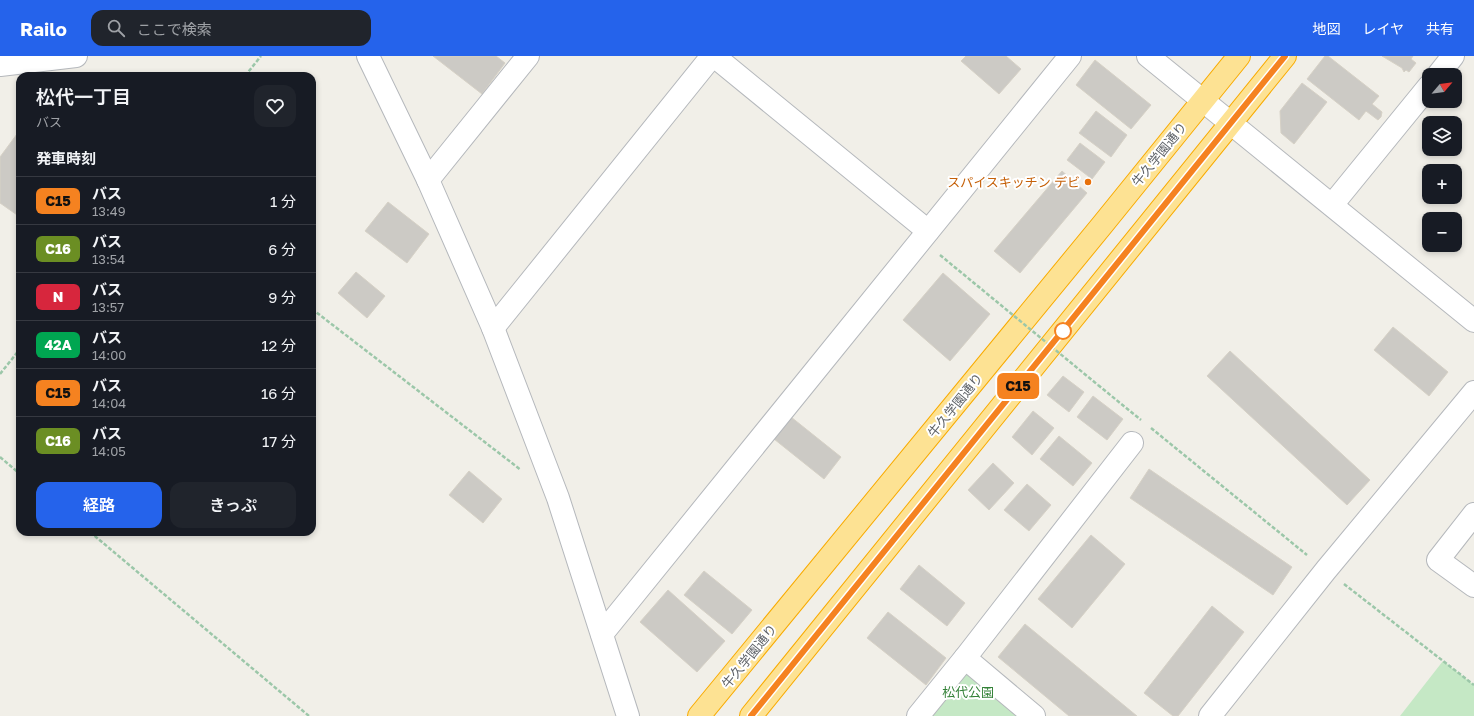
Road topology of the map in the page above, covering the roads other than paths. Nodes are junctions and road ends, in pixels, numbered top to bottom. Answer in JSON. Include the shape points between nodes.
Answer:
{"nodes":[{"id":1,"x":76,"y":56,"type":"edge"},
{"id":2,"x":368,"y":56,"type":"edge"},
{"id":3,"x":528,"y":56,"type":"edge"},
{"id":4,"x":713,"y":56,"type":"edge"},
{"id":5,"x":1070,"y":56,"type":"edge"},
{"id":6,"x":1148,"y":56,"type":"edge"},
{"id":7,"x":1239,"y":56,"type":"edge"},
{"id":8,"x":1285,"y":56,"type":"edge"},
{"id":9,"x":1453,"y":56,"type":"edge"},
{"id":10,"x":0,"y":65,"type":"edge"},
{"id":11,"x":1444,"y":68,"type":"edge"},
{"id":12,"x":1422,"y":95,"type":"edge"},
{"id":13,"x":1203,"y":100,"type":"junction"},
{"id":14,"x":1231,"y":123,"type":"junction"},
{"id":15,"x":428,"y":180,"type":"junction"},
{"id":16,"x":1332,"y":205,"type":"junction"},
{"id":17,"x":928,"y":231,"type":"junction"},
{"id":18,"x":1474,"y":322,"type":"edge"},
{"id":19,"x":493,"y":328,"type":"junction"},
{"id":20,"x":1474,"y":392,"type":"edge"},
{"id":21,"x":1132,"y":443,"type":"dead end"},
{"id":22,"x":1474,"y":514,"type":"edge"},
{"id":23,"x":1474,"y":586,"type":"edge"},
{"id":24,"x":602,"y":634,"type":"junction"},
{"id":25,"x":965,"y":658,"type":"junction"},
{"id":26,"x":628,"y":716,"type":"edge"},
{"id":27,"x":699,"y":716,"type":"edge"},
{"id":28,"x":751,"y":716,"type":"edge"},
{"id":29,"x":918,"y":716,"type":"edge"},
{"id":30,"x":1034,"y":716,"type":"edge"},
{"id":31,"x":1210,"y":716,"type":"edge"}],
"edges":[{"from":1,"to":10,"type":"street"},
{"from":2,"to":15,"type":"street"},
{"from":3,"to":15,"type":"street"},
{"from":4,"to":17,"type":"street"},
{"from":4,"to":19,"type":"street"},
{"from":5,"to":17,"type":"street"},
{"from":6,"to":13,"type":"street"},
{"from":7,"to":13,"type":"highway","name":"牛久学園通り"},
{"from":8,"to":14,"type":"highway"},
{"from":9,"to":11,"type":"street"},
{"from":12,"to":16,"type":"street"},
{"from":13,"to":14,"type":"street"},
{"from":13,"to":27,"type":"highway","name":"牛久学園通り"},
{"from":14,"to":16,"type":"street"},
{"from":14,"to":28,"type":"highway"},
{"from":15,"to":19,"type":"street"},
{"from":16,"to":18,"type":"street"},
{"from":17,"to":24,"type":"street"},
{"from":19,"to":24,"type":"street","via":[[558,498]]},
{"from":20,"to":31,"type":"street","via":[[1326,570]]},
{"from":21,"to":25,"type":"street"},
{"from":22,"to":23,"type":"street","via":[[1438,560]]},
{"from":24,"to":26,"type":"street"},
{"from":25,"to":29,"type":"street"},
{"from":25,"to":30,"type":"street"}]}
